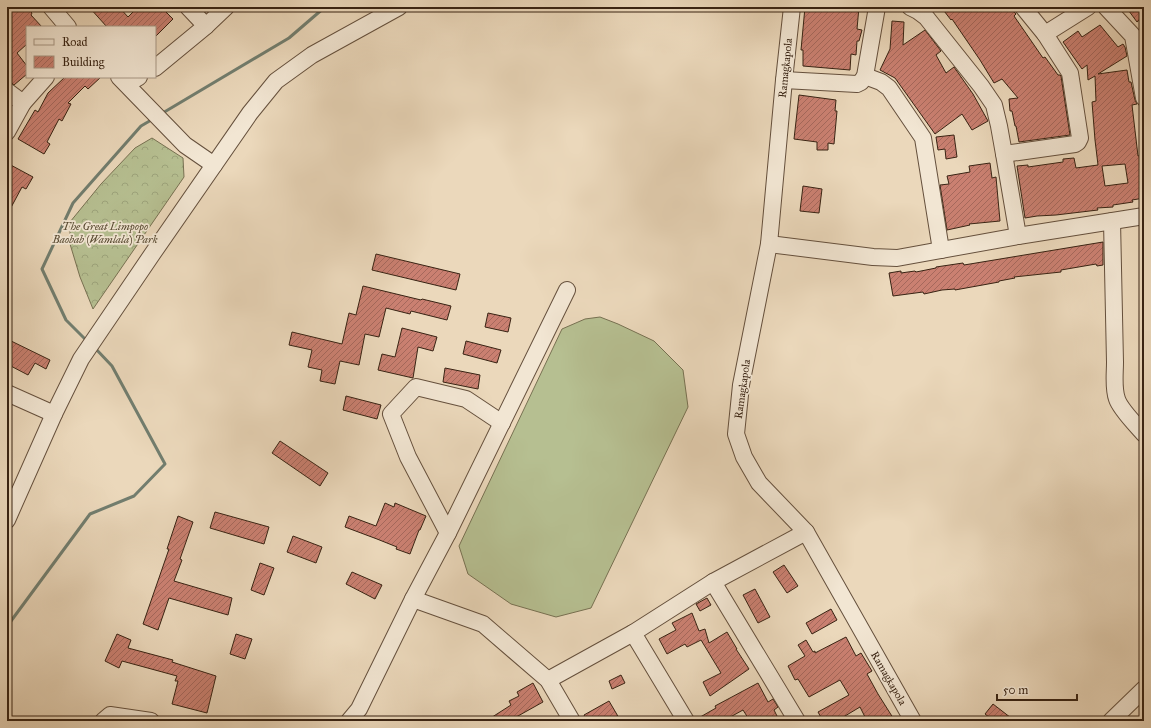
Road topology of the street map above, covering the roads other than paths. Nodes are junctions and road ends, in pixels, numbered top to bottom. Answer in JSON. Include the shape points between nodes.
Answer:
{"nodes":[{"id":1,"x":51,"y":7,"type":"edge"},
{"id":2,"x":188,"y":7,"type":"edge"},
{"id":3,"x":226,"y":7,"type":"edge"},
{"id":4,"x":399,"y":7,"type":"edge"},
{"id":5,"x":792,"y":7,"type":"edge"},
{"id":6,"x":877,"y":7,"type":"edge"},
{"id":7,"x":910,"y":7,"type":"edge"},
{"id":8,"x":1023,"y":7,"type":"edge"},
{"id":9,"x":1088,"y":7,"type":"edge"},
{"id":10,"x":1106,"y":7,"type":"edge"},
{"id":11,"x":67,"y":26,"type":"edge"},
{"id":12,"x":206,"y":26,"type":"junction"},
{"id":13,"x":1045,"y":34,"type":"junction"},
{"id":14,"x":156,"y":67,"type":"edge"},
{"id":15,"x":866,"y":76,"type":"junction"},
{"id":16,"x":45,"y":78,"type":"edge"},
{"id":17,"x":128,"y":79,"type":"edge"},
{"id":18,"x":784,"y":80,"type":"junction"},
{"id":19,"x":7,"y":91,"type":"edge"},
{"id":20,"x":1144,"y":98,"type":"edge"},
{"id":21,"x":23,"y":103,"type":"junction"},
{"id":22,"x":7,"y":132,"type":"edge"},
{"id":23,"x":1004,"y":154,"type":"junction"},
{"id":24,"x":214,"y":165,"type":"junction"},
{"id":25,"x":1144,"y":216,"type":"edge"},
{"id":26,"x":1112,"y":221,"type":"junction"},
{"id":27,"x":1018,"y":236,"type":"junction"},
{"id":28,"x":769,"y":244,"type":"junction"},
{"id":29,"x":941,"y":250,"type":"junction"},
{"id":30,"x":567,"y":290,"type":"dead end"},
{"id":31,"x":7,"y":393,"type":"edge"},
{"id":32,"x":54,"y":414,"type":"junction"},
{"id":33,"x":502,"y":423,"type":"junction"},
{"id":34,"x":1144,"y":434,"type":"edge"},
{"id":35,"x":7,"y":520,"type":"edge"},
{"id":36,"x":448,"y":532,"type":"junction"},
{"id":37,"x":806,"y":532,"type":"junction"},
{"id":38,"x":713,"y":582,"type":"junction"},
{"id":39,"x":413,"y":599,"type":"junction"},
{"id":40,"x":633,"y":633,"type":"junction"},
{"id":41,"x":548,"y":680,"type":"junction"},
{"id":42,"x":1144,"y":689,"type":"edge"},
{"id":43,"x":102,"y":721,"type":"edge"},
{"id":44,"x":151,"y":721,"type":"edge"},
{"id":45,"x":349,"y":721,"type":"edge"},
{"id":46,"x":572,"y":721,"type":"edge"},
{"id":47,"x":686,"y":721,"type":"edge"},
{"id":48,"x":796,"y":721,"type":"edge"},
{"id":49,"x":913,"y":721,"type":"edge"},
{"id":50,"x":1111,"y":721,"type":"edge"}],
"edges":[{"from":1,"to":11,"type":"street"},
{"from":2,"to":12,"type":"street"},
{"from":3,"to":12,"type":"street"},
{"from":4,"to":24,"type":"street","via":[[312,55],[276,81]]},
{"from":5,"to":18,"type":"street","name":"Ramagkapola"},
{"from":6,"to":15,"type":"street"},
{"from":7,"to":23,"type":"street","via":[[926,17],[994,105]]},
{"from":8,"to":13,"type":"street"},
{"from":9,"to":13,"type":"street"},
{"from":10,"to":20,"type":"street","via":[[1132,36]]},
{"from":12,"to":14,"type":"street"},
{"from":13,"to":23,"type":"street","via":[[1070,73],[1080,138],[1075,144]]},
{"from":15,"to":18,"type":"street","via":[[856,84]]},
{"from":15,"to":29,"type":"street","via":[[889,88],[923,138]]},
{"from":16,"to":21,"type":"street"},
{"from":17,"to":24,"type":"street","via":[[146,105],[165,125],[185,145]]},
{"from":18,"to":28,"type":"street","name":"Ramagkapola"},
{"from":19,"to":21,"type":"street"},
{"from":21,"to":22,"type":"street"},
{"from":23,"to":27,"type":"street"},
{"from":24,"to":32,"type":"street","via":[[81,359]]},
{"from":25,"to":26,"type":"street"},
{"from":26,"to":27,"type":"street"},
{"from":26,"to":34,"type":"street","via":[[1115,387],[1117,400]]},
{"from":27,"to":29,"type":"street"},
{"from":28,"to":29,"type":"street","via":[[898,258]]},
{"from":28,"to":37,"type":"street","name":"Ramagkapola","via":[[741,385],[736,434],[744,457],[759,483]]},
{"from":30,"to":33,"type":"street"},
{"from":31,"to":32,"type":"street"},
{"from":32,"to":35,"type":"street"},
{"from":33,"to":36,"type":"street"},
{"from":33,"to":36,"type":"street","via":[[466,399],[416,387],[392,414],[408,457]]},
{"from":36,"to":39,"type":"street"},
{"from":37,"to":38,"type":"street"},
{"from":37,"to":49,"type":"street","name":"Ramagkapola"},
{"from":38,"to":40,"type":"street"},
{"from":38,"to":48,"type":"street"},
{"from":39,"to":41,"type":"street","via":[[483,624]]},
{"from":39,"to":45,"type":"street","via":[[359,709]]},
{"from":40,"to":41,"type":"street"},
{"from":40,"to":47,"type":"street"},
{"from":41,"to":46,"type":"street"},
{"from":42,"to":50,"type":"street"},
{"from":43,"to":44,"type":"street","via":[[110,715]]}]}
